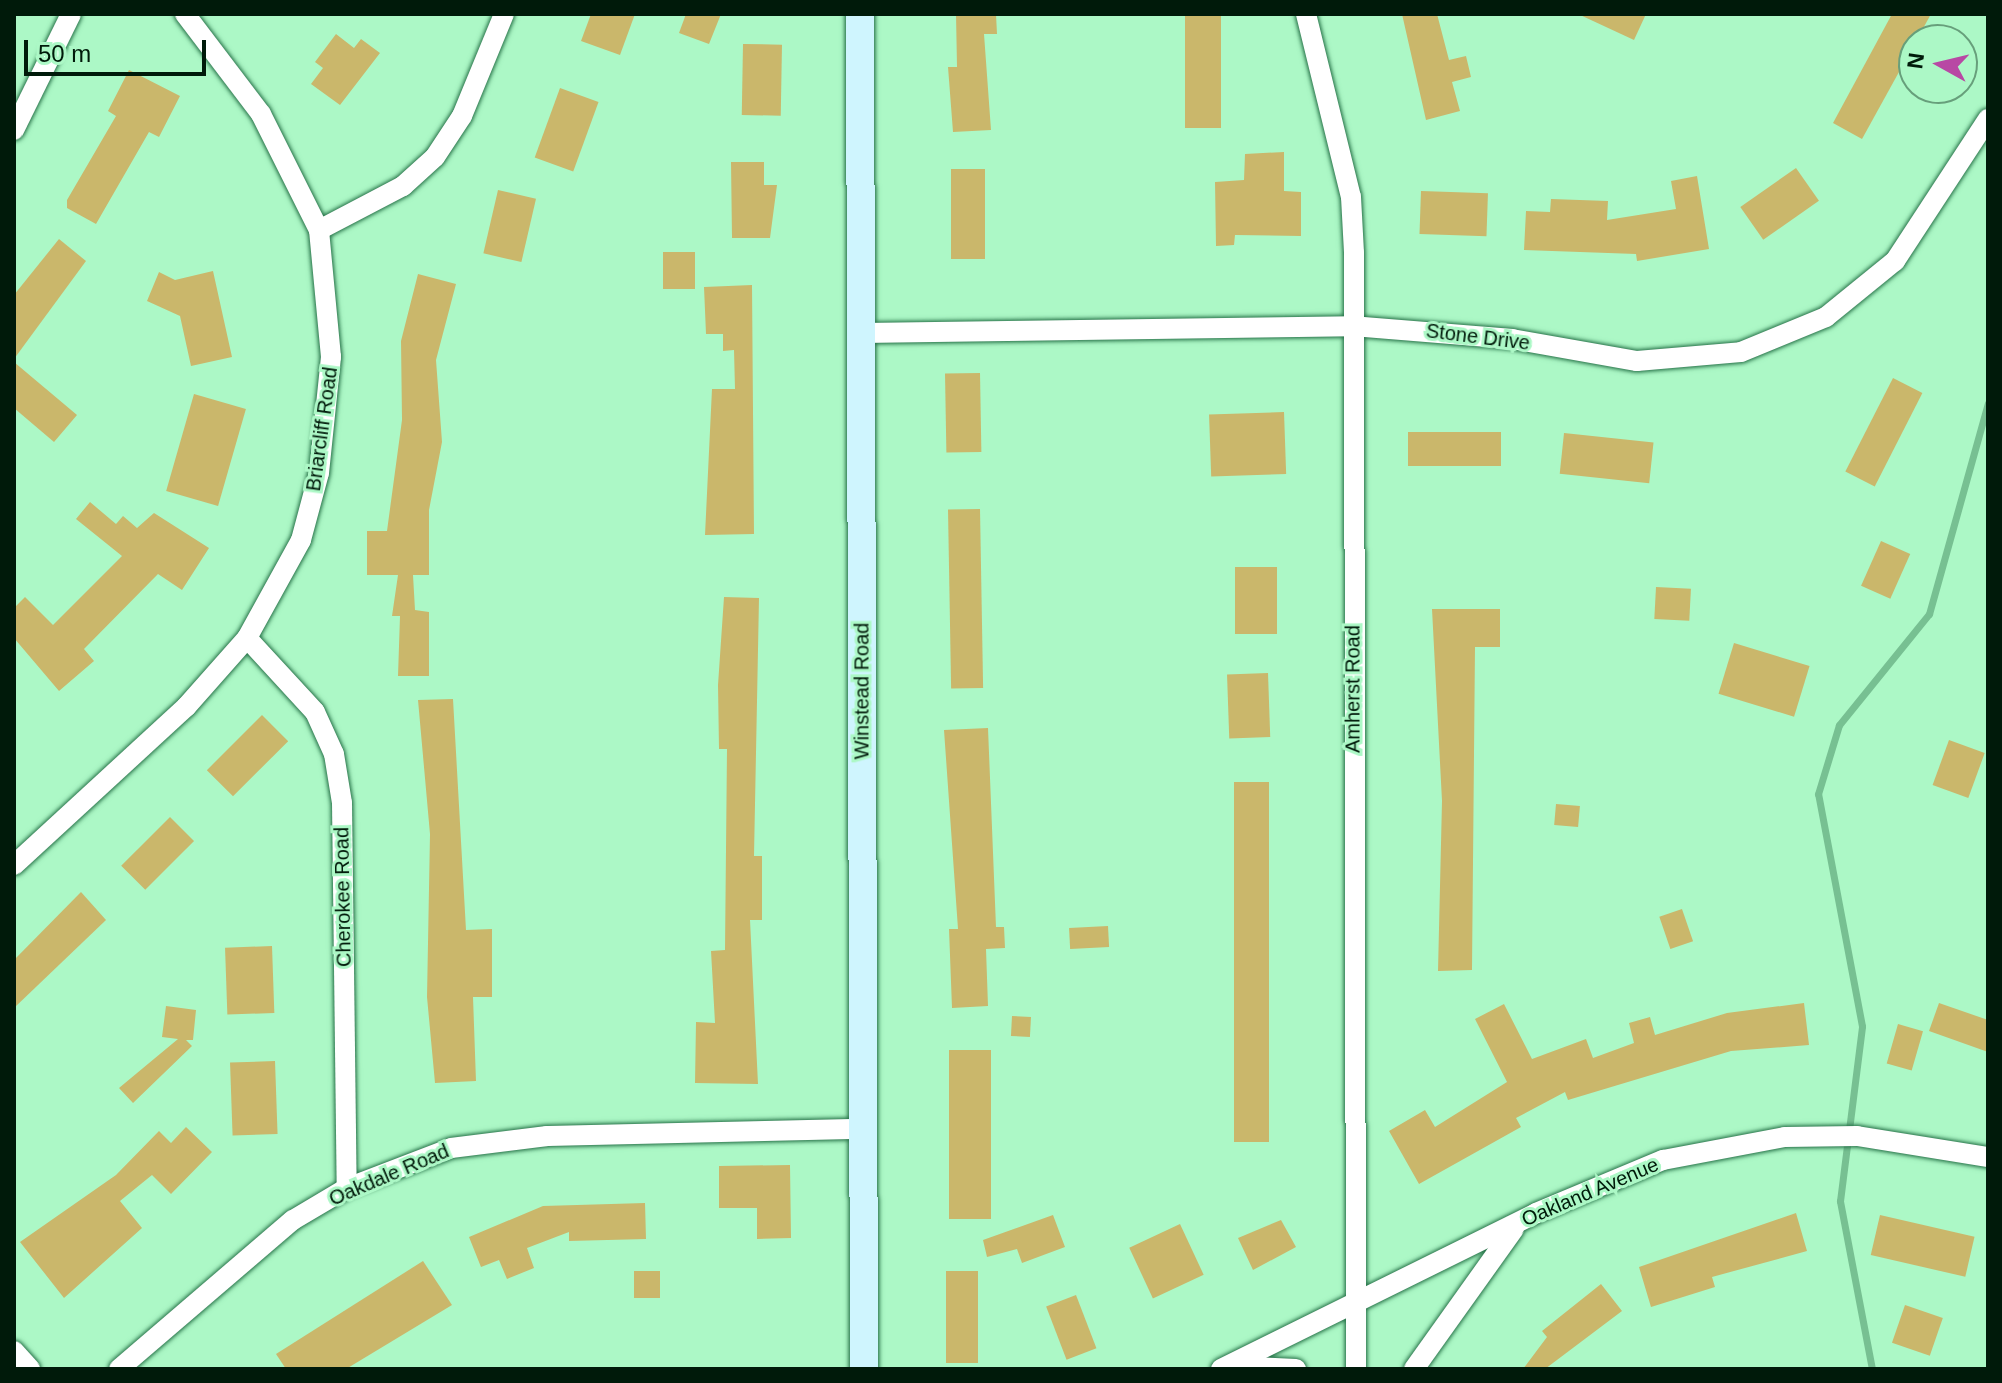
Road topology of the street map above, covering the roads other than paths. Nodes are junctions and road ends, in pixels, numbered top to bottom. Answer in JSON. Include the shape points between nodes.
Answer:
{"nodes":[{"id":1,"x":71,"y":14,"type":"edge"},
{"id":2,"x":185,"y":14,"type":"edge"},
{"id":3,"x":504,"y":14,"type":"edge"},
{"id":4,"x":860,"y":14,"type":"edge"},
{"id":5,"x":1306,"y":14,"type":"edge"},
{"id":6,"x":1988,"y":119,"type":"edge"},
{"id":7,"x":14,"y":130,"type":"edge"},
{"id":8,"x":319,"y":230,"type":"junction"},
{"id":9,"x":1352,"y":326,"type":"junction"},
{"id":10,"x":862,"y":333,"type":"junction"},
{"id":11,"x":247,"y":638,"type":"junction"},
{"id":12,"x":14,"y":865,"type":"edge"},
{"id":13,"x":863,"y":1129,"type":"junction"},
{"id":14,"x":1988,"y":1157,"type":"edge"},
{"id":15,"x":347,"y":1188,"type":"junction"},
{"id":16,"x":1523,"y":1219,"type":"junction"},
{"id":17,"x":1355,"y":1303,"type":"junction"},
{"id":18,"x":14,"y":1351,"type":"edge"},
{"id":19,"x":1224,"y":1367,"type":"edge"},
{"id":20,"x":30,"y":1369,"type":"edge"},
{"id":21,"x":119,"y":1369,"type":"edge"},
{"id":22,"x":864,"y":1369,"type":"edge"},
{"id":23,"x":1296,"y":1369,"type":"edge"},
{"id":24,"x":1356,"y":1369,"type":"edge"},
{"id":25,"x":1414,"y":1369,"type":"edge"}],
"edges":[{"from":1,"to":7,"type":"street"},
{"from":2,"to":8,"type":"street","name":"Briarcliff Road","via":[[261,114]]},
{"from":3,"to":8,"type":"street","via":[[462,116],[435,157],[403,186]]},
{"from":4,"to":10,"type":"street","name":"Winstead Road"},
{"from":5,"to":9,"type":"street","name":"Amherst Road","via":[[1351,197]]},
{"from":6,"to":9,"type":"street","name":"Stone Drive","via":[[1895,261],[1826,317],[1741,352],[1637,361],[1512,339]]},
{"from":8,"to":11,"type":"street","name":"Briarcliff Road","via":[[331,357],[319,473],[301,540]]},
{"from":9,"to":10,"type":"street","name":"Stone Drive"},
{"from":9,"to":17,"type":"street","name":"Amherst Road"},
{"from":10,"to":13,"type":"street","name":"Winstead Road"},
{"from":11,"to":12,"type":"street","name":"Briarcliff Road","via":[[186,707]]},
{"from":11,"to":15,"type":"street","name":"Cherokee Road","via":[[315,712],[334,754],[342,803]]},
{"from":13,"to":15,"type":"street","name":"Oakdale Road","via":[[502,1139],[451,1148]]},
{"from":13,"to":22,"type":"street","name":"Winstead Road"},
{"from":14,"to":16,"type":"street","name":"Oakland Avenue","via":[[1857,1136],[1716,1146],[1603,1182]]},
{"from":15,"to":21,"type":"street","name":"Oakdale Road","via":[[293,1220]]},
{"from":16,"to":17,"type":"street","name":"Oakland Avenue"},
{"from":16,"to":25,"type":"street"},
{"from":17,"to":19,"type":"street","name":"Oakland Avenue"},
{"from":17,"to":24,"type":"street","name":"Amherst Road"},
{"from":18,"to":20,"type":"street"},
{"from":19,"to":23,"type":"street"}]}
